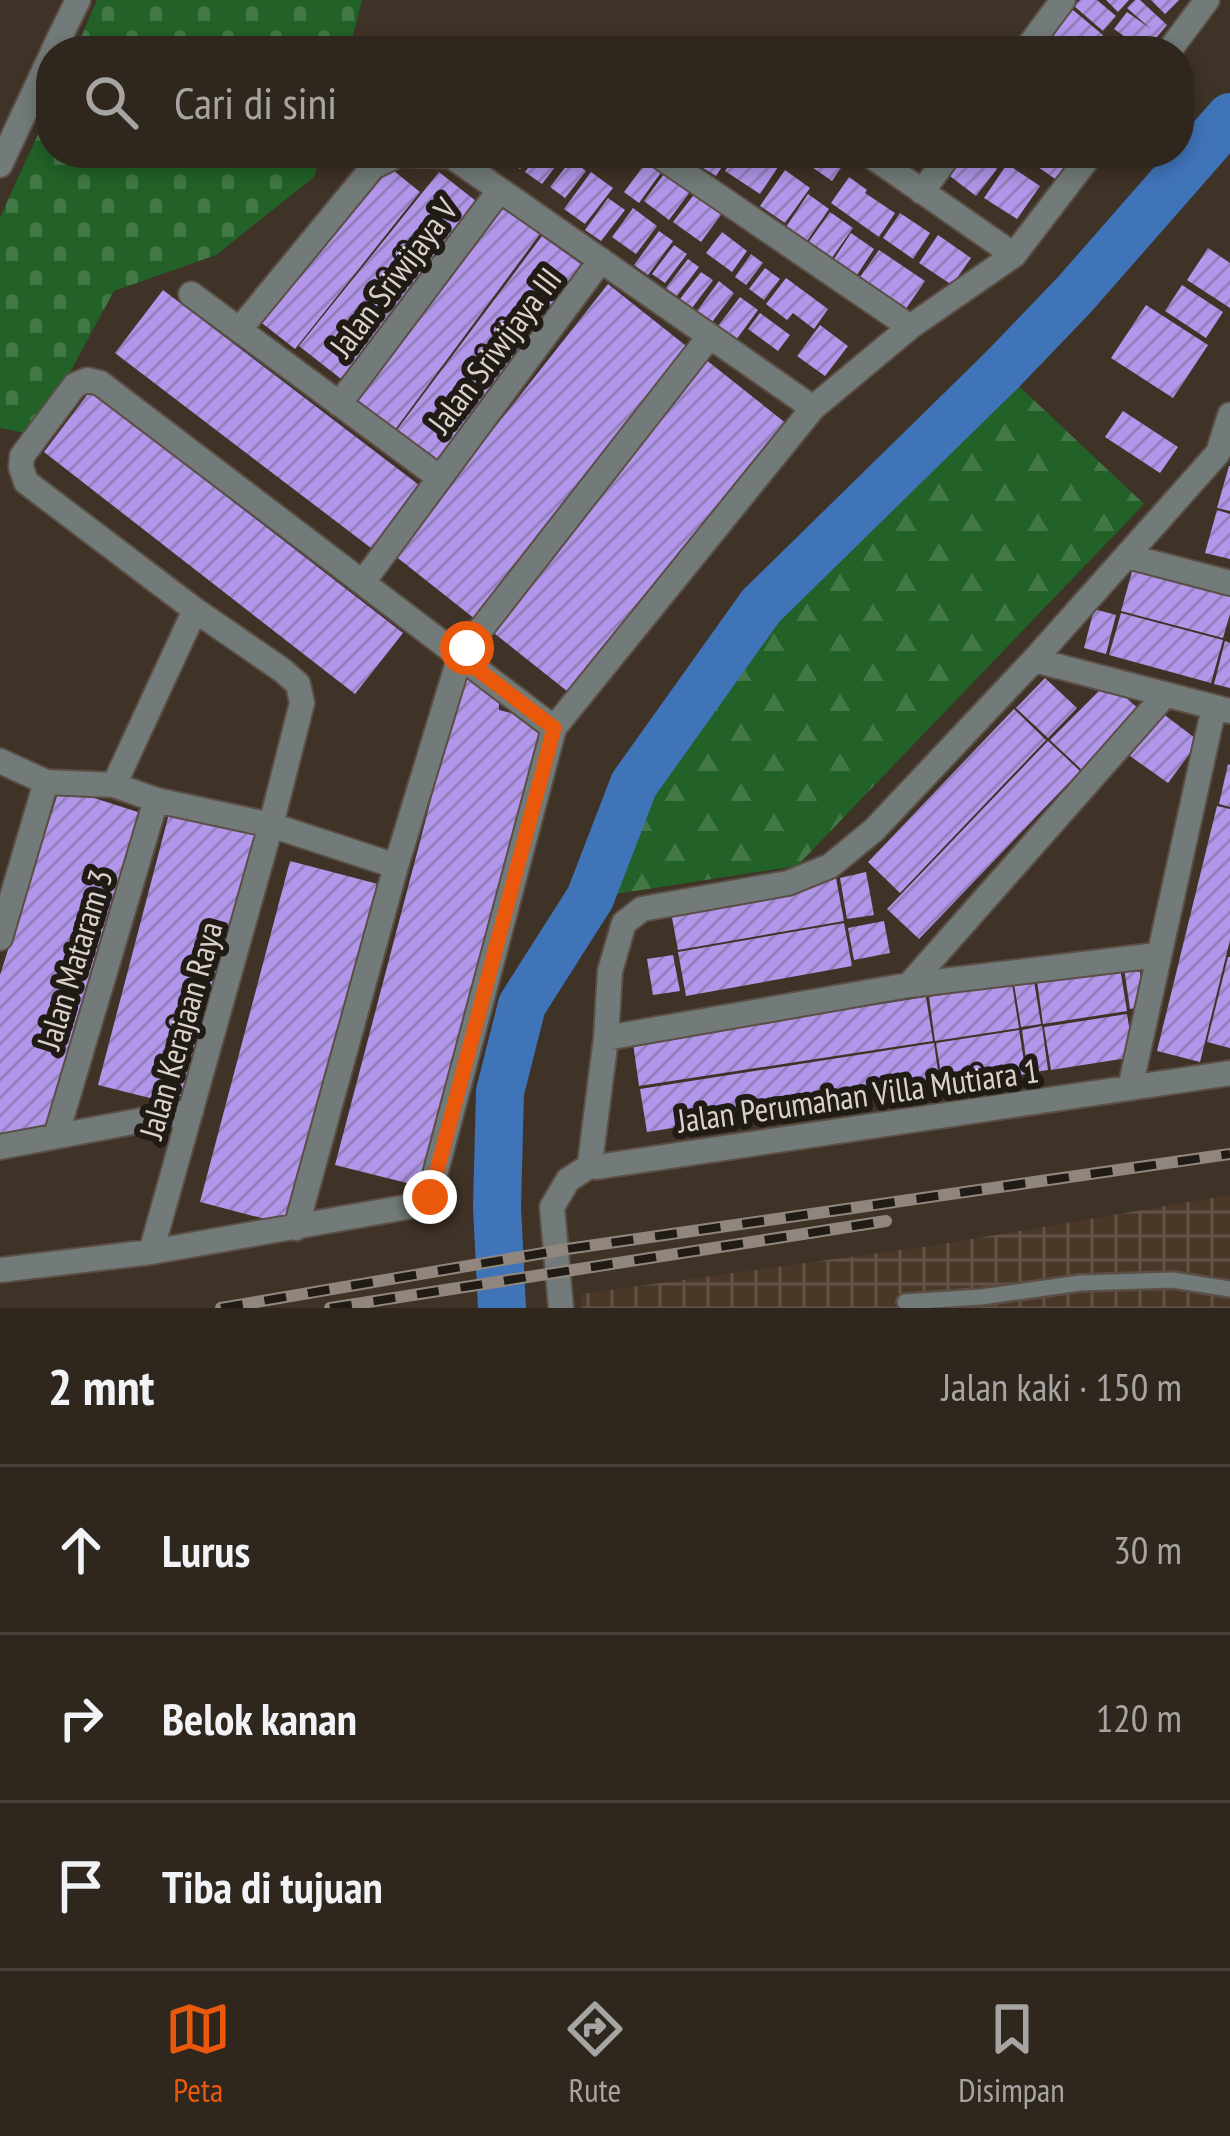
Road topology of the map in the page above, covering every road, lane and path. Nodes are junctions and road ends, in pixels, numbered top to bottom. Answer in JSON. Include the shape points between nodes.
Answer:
{"nodes":[{"id":1,"x":78,"y":0,"type":"edge"},
{"id":2,"x":1063,"y":0,"type":"edge"},
{"id":3,"x":1208,"y":0,"type":"edge"},
{"id":4,"x":61,"y":36,"type":"edge"},
{"id":5,"x":1036,"y":36,"type":"edge"},
{"id":6,"x":1180,"y":36,"type":"edge"},
{"id":7,"x":36,"y":88,"type":"edge"},
{"id":8,"x":0,"y":165,"type":"edge"},
{"id":9,"x":372,"y":168,"type":"edge"},
{"id":10,"x":471,"y":168,"type":"edge"},
{"id":11,"x":677,"y":168,"type":"edge"},
{"id":12,"x":888,"y":168,"type":"edge"},
{"id":13,"x":939,"y":168,"type":"edge"},
{"id":14,"x":1080,"y":168,"type":"edge"},
{"id":15,"x":500,"y":190,"type":"junction"},
{"id":16,"x":922,"y":192,"type":"junction"},
{"id":17,"x":1014,"y":255,"type":"junction"},
{"id":18,"x":601,"y":260,"type":"junction"},
{"id":19,"x":191,"y":295,"type":"dead end"},
{"id":20,"x":910,"y":327,"type":"junction"},
{"id":21,"x":239,"y":330,"type":"junction"},
{"id":22,"x":710,"y":336,"type":"junction"},
{"id":23,"x":339,"y":404,"type":"junction"},
{"id":24,"x":812,"y":408,"type":"junction"},
{"id":25,"x":1230,"y":415,"type":"edge"},
{"id":26,"x":1224,"y":455,"type":"edge"},
{"id":27,"x":440,"y":478,"type":"junction"},
{"id":28,"x":1127,"y":556,"type":"junction"},
{"id":29,"x":363,"y":582,"type":"junction"},
{"id":30,"x":1230,"y":583,"type":"edge"},
{"id":31,"x":195,"y":610,"type":"junction"},
{"id":32,"x":460,"y":656,"type":"junction"},
{"id":33,"x":1034,"y":660,"type":"junction"},
{"id":34,"x":1165,"y":694,"type":"junction"},
{"id":35,"x":1222,"y":709,"type":"edge"},
{"id":36,"x":554,"y":728,"type":"junction"},
{"id":37,"x":0,"y":761,"type":"edge"},
{"id":38,"x":46,"y":782,"type":"junction"},
{"id":39,"x":114,"y":785,"type":"junction"},
{"id":40,"x":156,"y":800,"type":"junction"},
{"id":41,"x":272,"y":825,"type":"junction"},
{"id":42,"x":396,"y":866,"type":"junction"},
{"id":43,"x":0,"y":938,"type":"edge"},
{"id":44,"x":1157,"y":955,"type":"junction"},
{"id":45,"x":909,"y":985,"type":"junction"},
{"id":46,"x":606,"y":1038,"type":"junction"},
{"id":47,"x":1230,"y":1073,"type":"edge"},
{"id":48,"x":1130,"y":1088,"type":"junction"},
{"id":49,"x":191,"y":1111,"type":"junction"},
{"id":50,"x":56,"y":1136,"type":"junction"},
{"id":51,"x":0,"y":1147,"type":"edge"},
{"id":52,"x":593,"y":1166,"type":"junction"},
{"id":53,"x":296,"y":1228,"type":"junction"},
{"id":54,"x":151,"y":1252,"type":"junction"},
{"id":55,"x":0,"y":1270,"type":"edge"},
{"id":56,"x":1230,"y":1289,"type":"edge"},
{"id":57,"x":905,"y":1302,"type":"dead end"},
{"id":58,"x":980,"y":1303,"type":"edge"},
{"id":59,"x":561,"y":1308,"type":"edge"}],
"edges":[{"from":1,"to":4,"type":"street"},
{"from":2,"to":5,"type":"street"},
{"from":3,"to":6,"type":"street"},
{"from":7,"to":8,"type":"street"},
{"from":9,"to":21,"type":"street"},
{"from":10,"to":15,"type":"street"},
{"from":11,"to":20,"type":"street"},
{"from":12,"to":16,"type":"street"},
{"from":13,"to":16,"type":"street"},
{"from":14,"to":17,"type":"street"},
{"from":15,"to":18,"type":"street"},
{"from":15,"to":23,"type":"street","name":"Jalan Sriwijaya V"},
{"from":16,"to":17,"type":"street"},
{"from":17,"to":20,"type":"street"},
{"from":18,"to":22,"type":"street"},
{"from":18,"to":27,"type":"street","name":"Jalan Sriwijaya III"},
{"from":19,"to":21,"type":"street"},
{"from":20,"to":24,"type":"street"},
{"from":21,"to":23,"type":"street"},
{"from":22,"to":24,"type":"street"},
{"from":22,"to":32,"type":"street"},
{"from":23,"to":27,"type":"street"},
{"from":24,"to":36,"type":"street"},
{"from":25,"to":26,"type":"street"},
{"from":26,"to":28,"type":"street"},
{"from":27,"to":29,"type":"street","name":"Jalan Sriwijaya III"},
{"from":28,"to":30,"type":"street"},
{"from":28,"to":33,"type":"street"},
{"from":29,"to":31,"type":"street","via":[[100,383],[75,385],[22,456],[26,482]]},
{"from":29,"to":32,"type":"street"},
{"from":31,"to":39,"type":"street"},
{"from":31,"to":41,"type":"street","name":"Jalan Kerajaan Raya","via":[[298,684],[302,703]]},
{"from":32,"to":36,"type":"street"},
{"from":32,"to":42,"type":"street"},
{"from":33,"to":34,"type":"street"},
{"from":33,"to":46,"type":"street","via":[[830,866],[788,883],[642,909],[624,923],[610,971]]},
{"from":34,"to":35,"type":"street"},
{"from":34,"to":45,"type":"street"},
{"from":35,"to":44,"type":"street"},
{"from":36,"to":53,"type":"street","via":[[430,1197],[418,1207]]},
{"from":37,"to":38,"type":"street"},
{"from":38,"to":39,"type":"street"},
{"from":38,"to":43,"type":"street"},
{"from":39,"to":40,"type":"street"},
{"from":40,"to":41,"type":"street"},
{"from":40,"to":50,"type":"street","name":"Jalan Mataram 3"},
{"from":41,"to":42,"type":"street"},
{"from":41,"to":49,"type":"street","name":"Jalan Kerajaan Raya"},
{"from":42,"to":53,"type":"street"},
{"from":44,"to":45,"type":"street"},
{"from":44,"to":48,"type":"street"},
{"from":45,"to":46,"type":"street"},
{"from":46,"to":52,"type":"street"},
{"from":47,"to":48,"type":"street","name":"Jalan Perumahan Villa Mutiara 1"},
{"from":48,"to":52,"type":"street","name":"Jalan Perumahan Villa Mutiara 1"},
{"from":49,"to":50,"type":"street"},
{"from":49,"to":54,"type":"street","name":"Jalan Kerajaan Raya"},
{"from":50,"to":51,"type":"street"},
{"from":52,"to":59,"type":"street","via":[[568,1180],[553,1208]]},
{"from":53,"to":54,"type":"street"},
{"from":54,"to":55,"type":"street"},
{"from":56,"to":58,"type":"lane","via":[[1173,1280],[1080,1283]]},
{"from":57,"to":58,"type":"lane"}]}
